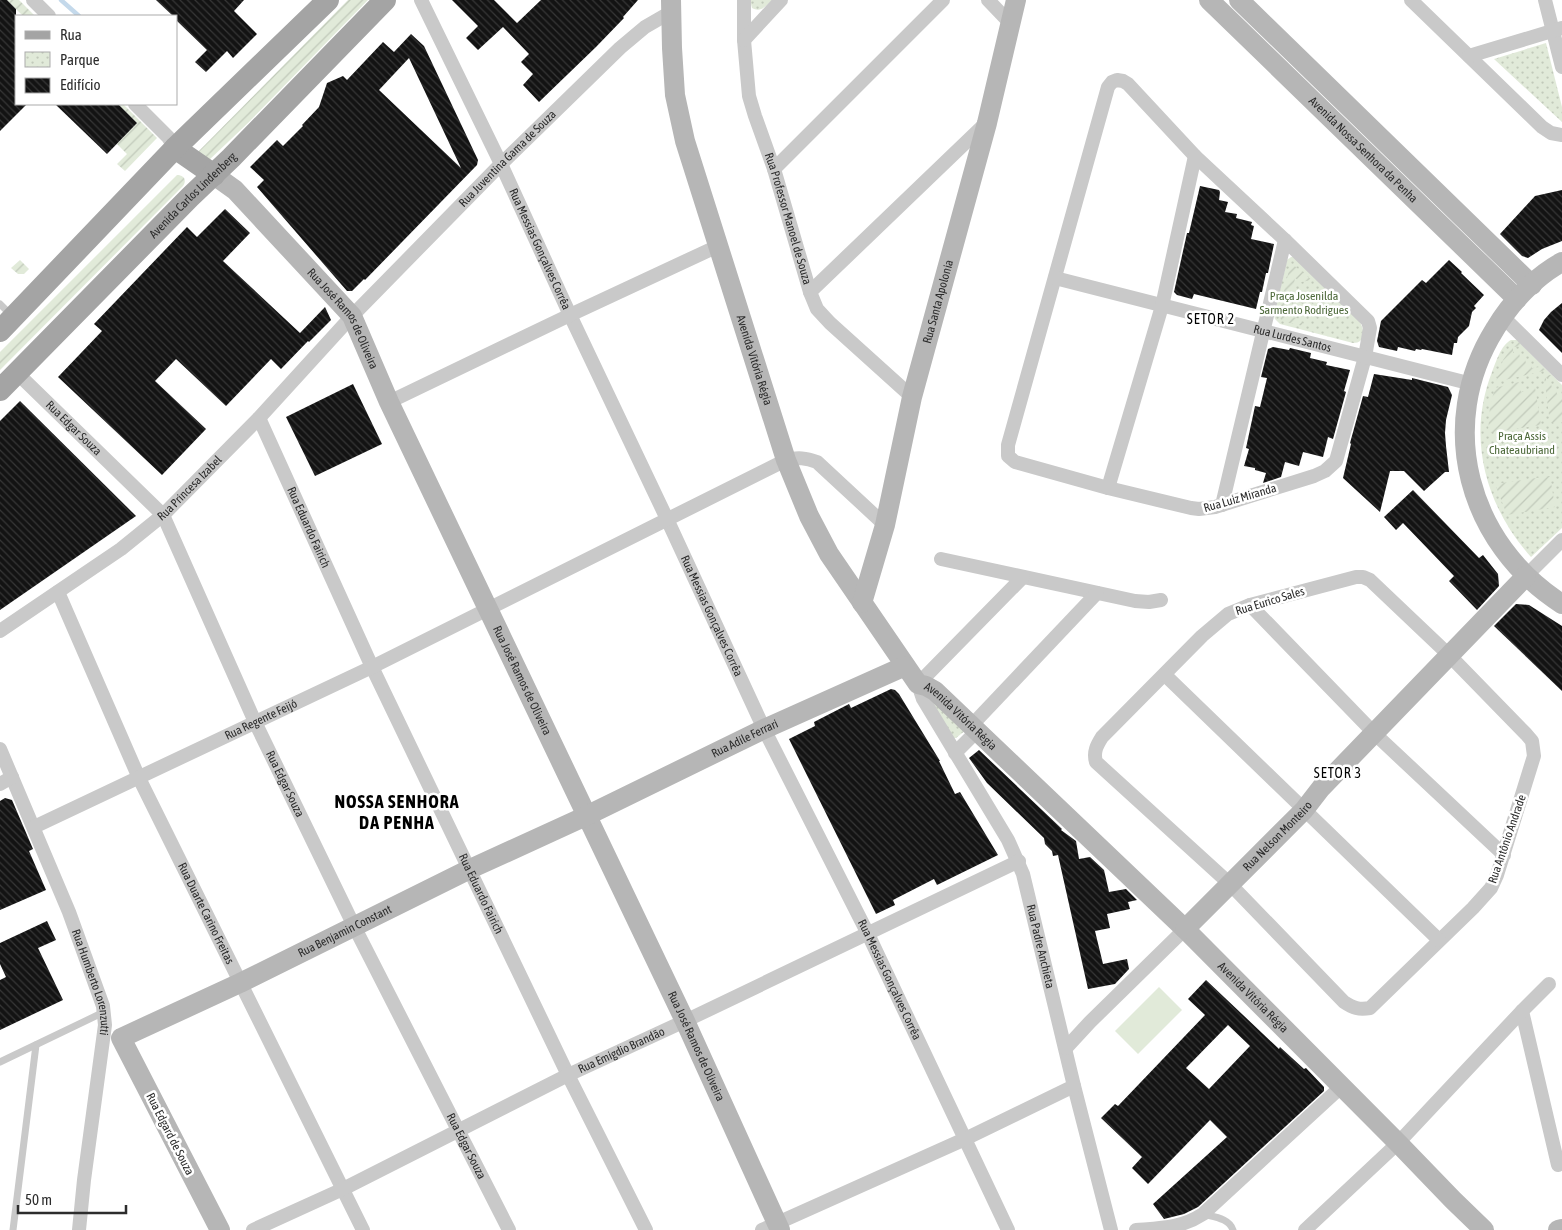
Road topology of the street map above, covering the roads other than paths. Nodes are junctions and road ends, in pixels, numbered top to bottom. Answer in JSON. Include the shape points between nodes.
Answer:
{"nodes":[{"id":1,"x":32,"y":0,"type":"edge"},
{"id":2,"x":328,"y":0,"type":"edge"},
{"id":3,"x":385,"y":0,"type":"edge"},
{"id":4,"x":421,"y":0,"type":"edge"},
{"id":5,"x":744,"y":0,"type":"edge"},
{"id":6,"x":781,"y":0,"type":"edge"},
{"id":7,"x":944,"y":0,"type":"edge"},
{"id":8,"x":988,"y":0,"type":"edge"},
{"id":9,"x":1016,"y":0,"type":"edge"},
{"id":10,"x":1239,"y":0,"type":"edge"},
{"id":11,"x":1411,"y":0,"type":"edge"},
{"id":12,"x":1545,"y":0,"type":"edge"},
{"id":13,"x":1222,"y":4,"type":"edge"},
{"id":14,"x":671,"y":6,"type":"edge"},
{"id":15,"x":48,"y":15,"type":"edge"},
{"id":16,"x":1010,"y":23,"type":"junction"},
{"id":17,"x":1557,"y":29,"type":"edge"},
{"id":18,"x":744,"y":40,"type":"junction"},
{"id":19,"x":1468,"y":56,"type":"junction"},
{"id":20,"x":1562,"y":66,"type":"edge"},
{"id":21,"x":137,"y":105,"type":"edge"},
{"id":22,"x":987,"y":123,"type":"junction"},
{"id":23,"x":1562,"y":134,"type":"edge"},
{"id":24,"x":176,"y":148,"type":"junction"},
{"id":25,"x":1195,"y":156,"type":"junction"},
{"id":26,"x":501,"y":164,"type":"junction"},
{"id":27,"x":774,"y":169,"type":"junction"},
{"id":28,"x":214,"y":175,"type":"junction"},
{"id":29,"x":1424,"y":179,"type":"junction"},
{"id":30,"x":1410,"y":195,"type":"junction"},
{"id":31,"x":1285,"y":240,"type":"junction"},
{"id":32,"x":718,"y":246,"type":"junction"},
{"id":33,"x":1562,"y":262,"type":"edge"},
{"id":34,"x":1055,"y":278,"type":"junction"},
{"id":35,"x":1532,"y":285,"type":"junction"},
{"id":36,"x":810,"y":292,"type":"junction"},
{"id":37,"x":1517,"y":299,"type":"junction"},
{"id":38,"x":1162,"y":306,"type":"junction"},
{"id":39,"x":570,"y":315,"type":"junction"},
{"id":40,"x":352,"y":316,"type":"junction"},
{"id":41,"x":1503,"y":317,"type":"junction"},
{"id":42,"x":5,"y":318,"type":"edge"},
{"id":43,"x":1263,"y":331,"type":"junction"},
{"id":44,"x":1365,"y":357,"type":"junction"},
{"id":45,"x":17,"y":373,"type":"junction"},
{"id":46,"x":1562,"y":375,"type":"edge"},
{"id":47,"x":1472,"y":384,"type":"junction"},
{"id":48,"x":0,"y":390,"type":"edge"},
{"id":49,"x":912,"y":398,"type":"junction"},
{"id":50,"x":389,"y":402,"type":"junction"},
{"id":51,"x":259,"y":418,"type":"junction"},
{"id":52,"x":786,"y":460,"type":"junction"},
{"id":53,"x":1108,"y":488,"type":"junction"},
{"id":54,"x":1222,"y":505,"type":"junction"},
{"id":55,"x":163,"y":515,"type":"junction"},
{"id":56,"x":667,"y":519,"type":"junction"},
{"id":57,"x":885,"y":525,"type":"junction"},
{"id":58,"x":1562,"y":540,"type":"edge"},
{"id":59,"x":941,"y":559,"type":"dead end"},
{"id":60,"x":1526,"y":576,"type":"junction"},
{"id":61,"x":1023,"y":577,"type":"junction"},
{"id":62,"x":58,"y":592,"type":"junction"},
{"id":63,"x":1097,"y":592,"type":"junction"},
{"id":64,"x":1161,"y":600,"type":"dead end"},
{"id":65,"x":862,"y":603,"type":"junction"},
{"id":66,"x":1562,"y":604,"type":"edge"},
{"id":67,"x":1250,"y":605,"type":"junction"},
{"id":68,"x":488,"y":610,"type":"junction"},
{"id":69,"x":0,"y":630,"type":"edge"},
{"id":70,"x":1449,"y":655,"type":"junction"},
{"id":71,"x":905,"y":666,"type":"junction"},
{"id":72,"x":372,"y":667,"type":"junction"},
{"id":73,"x":1165,"y":675,"type":"junction"},
{"id":74,"x":918,"y":684,"type":"junction"},
{"id":75,"x":255,"y":722,"type":"junction"},
{"id":76,"x":974,"y":728,"type":"junction"},
{"id":77,"x":764,"y":729,"type":"junction"},
{"id":78,"x":1375,"y":734,"type":"junction"},
{"id":79,"x":0,"y":748,"type":"edge"},
{"id":80,"x":955,"y":753,"type":"junction"},
{"id":81,"x":139,"y":778,"type":"junction"},
{"id":82,"x":6,"y":781,"type":"edge"},
{"id":83,"x":1304,"y":810,"type":"junction"},
{"id":84,"x":586,"y":816,"type":"junction"},
{"id":85,"x":34,"y":827,"type":"junction"},
{"id":86,"x":1504,"y":855,"type":"junction"},
{"id":87,"x":1018,"y":861,"type":"junction"},
{"id":88,"x":470,"y":869,"type":"junction"},
{"id":89,"x":1230,"y":884,"type":"junction"},
{"id":90,"x":354,"y":926,"type":"junction"},
{"id":91,"x":1185,"y":929,"type":"junction"},
{"id":92,"x":868,"y":934,"type":"junction"},
{"id":93,"x":1439,"y":940,"type":"junction"},
{"id":94,"x":240,"y":983,"type":"junction"},
{"id":95,"x":1549,"y":984,"type":"dead end"},
{"id":96,"x":1522,"y":1011,"type":"junction"},
{"id":97,"x":105,"y":1018,"type":"junction"},
{"id":98,"x":685,"y":1021,"type":"junction"},
{"id":99,"x":121,"y":1038,"type":"junction"},
{"id":100,"x":36,"y":1044,"type":"junction"},
{"id":101,"x":1066,"y":1048,"type":"junction"},
{"id":102,"x":0,"y":1062,"type":"edge"},
{"id":103,"x":568,"y":1075,"type":"junction"},
{"id":104,"x":1074,"y":1086,"type":"junction"},
{"id":105,"x":1342,"y":1086,"type":"junction"},
{"id":106,"x":459,"y":1130,"type":"junction"},
{"id":107,"x":965,"y":1139,"type":"junction"},
{"id":108,"x":1398,"y":1143,"type":"junction"},
{"id":109,"x":1558,"y":1165,"type":"dead end"},
{"id":110,"x":343,"y":1189,"type":"junction"},
{"id":111,"x":1203,"y":1214,"type":"junction"},
{"id":112,"x":773,"y":1228,"type":"edge"},
{"id":113,"x":1562,"y":1229,"type":"edge"},
{"id":114,"x":13,"y":1230,"type":"edge"},
{"id":115,"x":79,"y":1230,"type":"edge"},
{"id":116,"x":220,"y":1230,"type":"edge"},
{"id":117,"x":253,"y":1230,"type":"edge"},
{"id":118,"x":363,"y":1230,"type":"edge"},
{"id":119,"x":509,"y":1230,"type":"edge"},
{"id":120,"x":646,"y":1230,"type":"edge"},
{"id":121,"x":1008,"y":1230,"type":"edge"},
{"id":122,"x":1111,"y":1230,"type":"edge"},
{"id":123,"x":1136,"y":1230,"type":"edge"},
{"id":124,"x":1233,"y":1230,"type":"edge"},
{"id":125,"x":1306,"y":1230,"type":"edge"},
{"id":126,"x":1484,"y":1230,"type":"edge"},
{"id":127,"x":1558,"y":1230,"type":"edge"}],
"edges":[{"from":1,"to":15,"type":"street"},
{"from":2,"to":24,"type":"main road"},
{"from":3,"to":28,"type":"main road","name":"Avenida Carlos Lindenberg"},
{"from":4,"to":26,"type":"street","name":"Rua Messias Gonçalves Corrêa"},
{"from":5,"to":18,"type":"street","name":"Rua Professor Manoel de Souza"},
{"from":6,"to":18,"type":"street"},
{"from":7,"to":27,"type":"street"},
{"from":8,"to":16,"type":"street"},
{"from":9,"to":16,"type":"street","name":"Rua Santa Apolonia"},
{"from":10,"to":29,"type":"street","name":"Avenida Nossa Senhora da Penha"},
{"from":11,"to":19,"type":"street"},
{"from":12,"to":17,"type":"street"},
{"from":13,"to":30,"type":"street","name":"Avenida Nossa Senhora da Penha"},
{"from":14,"to":26,"type":"street","name":"Rua Juventina Gama de Souza","via":[[620,48]]},
{"from":14,"to":32,"type":"street","name":"Avenida Vitória Régia","via":[[675,95],[685,141]]},
{"from":16,"to":22,"type":"street","name":"Rua Santa Apolonia"},
{"from":17,"to":19,"type":"street"},
{"from":17,"to":20,"type":"street"},
{"from":18,"to":27,"type":"street","name":"Rua Professor Manoel de Souza","via":[[749,96]]},
{"from":19,"to":23,"type":"street","via":[[1542,127],[1551,133]]},
{"from":21,"to":24,"type":"street"},
{"from":22,"to":36,"type":"street"},
{"from":22,"to":49,"type":"street","name":"Rua Santa Apolonia"},
{"from":24,"to":28,"type":"main road"},
{"from":24,"to":42,"type":"main road"},
{"from":25,"to":31,"type":"street"},
{"from":25,"to":34,"type":"street","via":[[1128,84],[1117,80],[1112,82],[1108,86]]},
{"from":25,"to":38,"type":"street"},
{"from":26,"to":39,"type":"street","name":"Rua Messias Gonçalves Corrêa"},
{"from":26,"to":40,"type":"street","name":"Rua Juventina Gama de Souza"},
{"from":27,"to":36,"type":"street","name":"Rua Professor Manoel de Souza"},
{"from":28,"to":40,"type":"street","name":"Rua José Ramos de Oliveira","via":[[235,190]]},
{"from":28,"to":45,"type":"main road","name":"Avenida Carlos Lindenberg"},
{"from":29,"to":30,"type":"street"},
{"from":29,"to":35,"type":"street","name":"Avenida Nossa Senhora da Penha"},
{"from":30,"to":37,"type":"street","name":"Avenida Nossa Senhora da Penha"},
{"from":31,"to":43,"type":"street"},
{"from":31,"to":44,"type":"street","via":[[1368,322],[1370,328]]},
{"from":32,"to":39,"type":"street"},
{"from":32,"to":52,"type":"street","name":"Avenida Vitória Régia"},
{"from":33,"to":35,"type":"street"},
{"from":34,"to":38,"type":"street","name":"Rua Lurdes Santos"},
{"from":34,"to":53,"type":"street","name":"Rua Luiz Miranda","via":[[1008,445],[1008,456],[1016,462]]},
{"from":35,"to":37,"type":"street"},
{"from":36,"to":49,"type":"street","name":"Rua Professor Manoel de Souza","via":[[817,309],[830,323]]},
{"from":37,"to":41,"type":"street"},
{"from":38,"to":43,"type":"street","name":"Rua Lurdes Santos"},
{"from":38,"to":53,"type":"street"},
{"from":39,"to":50,"type":"street"},
{"from":39,"to":56,"type":"street","name":"Rua Messias Gonçalves Corrêa"},
{"from":40,"to":50,"type":"street","name":"Rua José Ramos de Oliveira"},
{"from":40,"to":51,"type":"street","name":"Rua Princesa Izabel"},
{"from":41,"to":46,"type":"street"},
{"from":41,"to":47,"type":"street","via":[[1480,356]]},
{"from":43,"to":44,"type":"street","name":"Rua Lurdes Santos"},
{"from":43,"to":54,"type":"street"},
{"from":44,"to":47,"type":"street","name":"Rua Lurdes Santos"},
{"from":44,"to":54,"type":"street","name":"Rua Luiz Miranda","via":[[1332,466],[1314,476]]},
{"from":45,"to":48,"type":"main road","name":"Avenida Carlos Lindenberg"},
{"from":45,"to":55,"type":"street","name":"Rua Edgar Souza"},
{"from":47,"to":60,"type":"street","via":[[1465,435],[1475,495],[1491,532]]},
{"from":49,"to":57,"type":"street","name":"Rua Santa Apolonia"},
{"from":50,"to":68,"type":"street","name":"Rua José Ramos de Oliveira"},
{"from":51,"to":55,"type":"street","name":"Rua Princesa Izabel"},
{"from":51,"to":72,"type":"street","name":"Rua Eduardo Fairich"},
{"from":52,"to":56,"type":"street","name":"Rua Regente Feijó"},
{"from":52,"to":57,"type":"street","via":[[807,458],[817,462]]},
{"from":52,"to":65,"type":"street","name":"Avenida Vitória Régia","via":[[808,516]]},
{"from":53,"to":54,"type":"street","name":"Rua Luiz Miranda","via":[[1191,508],[1208,509]]},
{"from":55,"to":62,"type":"street","name":"Rua Princesa Izabel","via":[[121,549]]},
{"from":55,"to":75,"type":"street","name":"Rua Edgar Souza"},
{"from":56,"to":68,"type":"street","name":"Rua Regente Feijó"},
{"from":56,"to":77,"type":"street","name":"Rua Messias Gonçalves Corrêa"},
{"from":57,"to":65,"type":"street","name":"Rua Santa Apolonia"},
{"from":58,"to":60,"type":"street"},
{"from":59,"to":61,"type":"street"},
{"from":60,"to":66,"type":"street"},
{"from":60,"to":70,"type":"street","name":"Rua Nelson Monteiro"},
{"from":61,"to":63,"type":"street"},
{"from":61,"to":74,"type":"street"},
{"from":62,"to":69,"type":"street","name":"Rua Princesa Izabel"},
{"from":62,"to":81,"type":"street","name":"Rua Duarte Carino Freitas"},
{"from":63,"to":64,"type":"street","via":[[1142,602]]},
{"from":63,"to":76,"type":"street"},
{"from":65,"to":71,"type":"street","name":"Avenida Vitória Régia"},
{"from":67,"to":70,"type":"street","name":"Rua Eurico Sales","via":[[1363,577]]},
{"from":67,"to":73,"type":"street","name":"Rua Eurico Sales","via":[[1228,614],[1214,625]]},
{"from":67,"to":78,"type":"street"},
{"from":68,"to":72,"type":"street","name":"Rua Regente Feijó"},
{"from":68,"to":84,"type":"street","name":"Rua José Ramos de Oliveira"},
{"from":70,"to":78,"type":"street","name":"Rua Nelson Monteiro"},
{"from":70,"to":86,"type":"street","name":"Rua Antônio Andrade","via":[[1532,741],[1534,756]]},
{"from":71,"to":74,"type":"street","name":"Avenida Vitória Régia"},
{"from":71,"to":77,"type":"street","name":"Rua Adile Ferrari"},
{"from":72,"to":75,"type":"street","name":"Rua Regente Feijó"},
{"from":72,"to":88,"type":"street","name":"Rua Eduardo Fairich"},
{"from":73,"to":83,"type":"street"},
{"from":73,"to":89,"type":"street","name":"Rua Eurico Sales","via":[[1102,737],[1097,745],[1096,762]]},
{"from":74,"to":76,"type":"street","name":"Avenida Vitória Régia","via":[[935,691]]},
{"from":74,"to":80,"type":"street","name":"Rua Padre Anchieta","via":[[923,699]]},
{"from":75,"to":81,"type":"street","name":"Rua Regente Feijó"},
{"from":75,"to":90,"type":"street","name":"Rua Edgar Souza"},
{"from":76,"to":80,"type":"street"},
{"from":76,"to":91,"type":"street","name":"Avenida Vitória Régia"},
{"from":77,"to":84,"type":"street","name":"Rua Adile Ferrari"},
{"from":77,"to":92,"type":"street","name":"Rua Messias Gonçalves Corrêa"},
{"from":78,"to":83,"type":"street","name":"Rua Nelson Monteiro","via":[[1321,788]]},
{"from":78,"to":86,"type":"street"},
{"from":79,"to":82,"type":"street","name":"Rua Humberto Lorenzutti"},
{"from":80,"to":87,"type":"street","name":"Rua Padre Anchieta"},
{"from":81,"to":85,"type":"street","name":"Rua Regente Feijó"},
{"from":81,"to":94,"type":"street","name":"Rua Duarte Carino Freitas"},
{"from":82,"to":85,"type":"street","name":"Rua Humberto Lorenzutti"},
{"from":83,"to":89,"type":"street","name":"Rua Nelson Monteiro"},
{"from":83,"to":93,"type":"street"},
{"from":84,"to":88,"type":"street","name":"Rua Benjamin Constant"},
{"from":84,"to":98,"type":"street","name":"Rua José Ramos de Oliveira"},
{"from":85,"to":97,"type":"street","name":"Rua Humberto Lorenzutti","via":[[70,912]]},
{"from":86,"to":93,"type":"street","name":"Rua Antônio Andrade","via":[[1491,888]]},
{"from":87,"to":92,"type":"street","name":"Rua Emigdio Brandão"},
{"from":87,"to":101,"type":"street","name":"Rua Padre Anchieta"},
{"from":88,"to":90,"type":"street","name":"Rua Benjamin Constant"},
{"from":88,"to":103,"type":"street","name":"Rua Eduardo Fairich"},
{"from":89,"to":91,"type":"street","name":"Rua Nelson Monteiro"},
{"from":89,"to":93,"type":"street","name":"Rua Antônio Andrade","via":[[1344,1002],[1360,1010],[1370,1008]]},
{"from":90,"to":94,"type":"street","name":"Rua Benjamin Constant"},
{"from":90,"to":106,"type":"street","name":"Rua Edgar Souza"},
{"from":91,"to":101,"type":"street","name":"Rua Nelson Monteiro"},
{"from":91,"to":105,"type":"street","name":"Avenida Vitória Régia"},
{"from":92,"to":98,"type":"street","name":"Rua Emigdio Brandão"},
{"from":92,"to":107,"type":"street","name":"Rua Messias Gonçalves Corrêa"},
{"from":94,"to":99,"type":"street","name":"Rua Benjamin Constant"},
{"from":94,"to":110,"type":"street","name":"Rua Duarte Carino Freitas"},
{"from":95,"to":96,"type":"street"},
{"from":96,"to":108,"type":"street"},
{"from":96,"to":109,"type":"street"},
{"from":97,"to":99,"type":"street"},
{"from":97,"to":100,"type":"lane"},
{"from":97,"to":115,"type":"street","name":"Rua Humberto Lorenzutti"},
{"from":98,"to":103,"type":"street","name":"Rua Emigdio Brandão"},
{"from":98,"to":112,"type":"street","name":"Rua José Ramos de Oliveira"},
{"from":99,"to":116,"type":"street","name":"Rua Edgard de Souza"},
{"from":100,"to":102,"type":"lane"},
{"from":100,"to":114,"type":"lane"},
{"from":101,"to":104,"type":"street","name":"Rua Padre Anchieta"},
{"from":103,"to":106,"type":"street","name":"Rua Emigdio Brandão"},
{"from":103,"to":120,"type":"street","name":"Rua Eduardo Fairich"},
{"from":104,"to":107,"type":"street"},
{"from":104,"to":122,"type":"street","name":"Rua Padre Anchieta"},
{"from":105,"to":108,"type":"street","name":"Avenida Vitória Régia"},
{"from":105,"to":111,"type":"street"},
{"from":106,"to":110,"type":"street","name":"Rua Emigdio Brandão"},
{"from":106,"to":119,"type":"street","name":"Rua Edgar Souza"},
{"from":107,"to":112,"type":"street"},
{"from":107,"to":121,"type":"street","name":"Rua Messias Gonçalves Corrêa"},
{"from":108,"to":125,"type":"street"},
{"from":108,"to":126,"type":"street","name":"Avenida Vitória Régia"},
{"from":110,"to":117,"type":"street","name":"Rua Emigdio Brandão"},
{"from":110,"to":118,"type":"street","name":"Rua Duarte Carino Freitas"},
{"from":111,"to":123,"type":"street","via":[[1186,1224]]},
{"from":111,"to":124,"type":"lane","via":[[1228,1222]]},
{"from":113,"to":127,"type":"street"}]}
